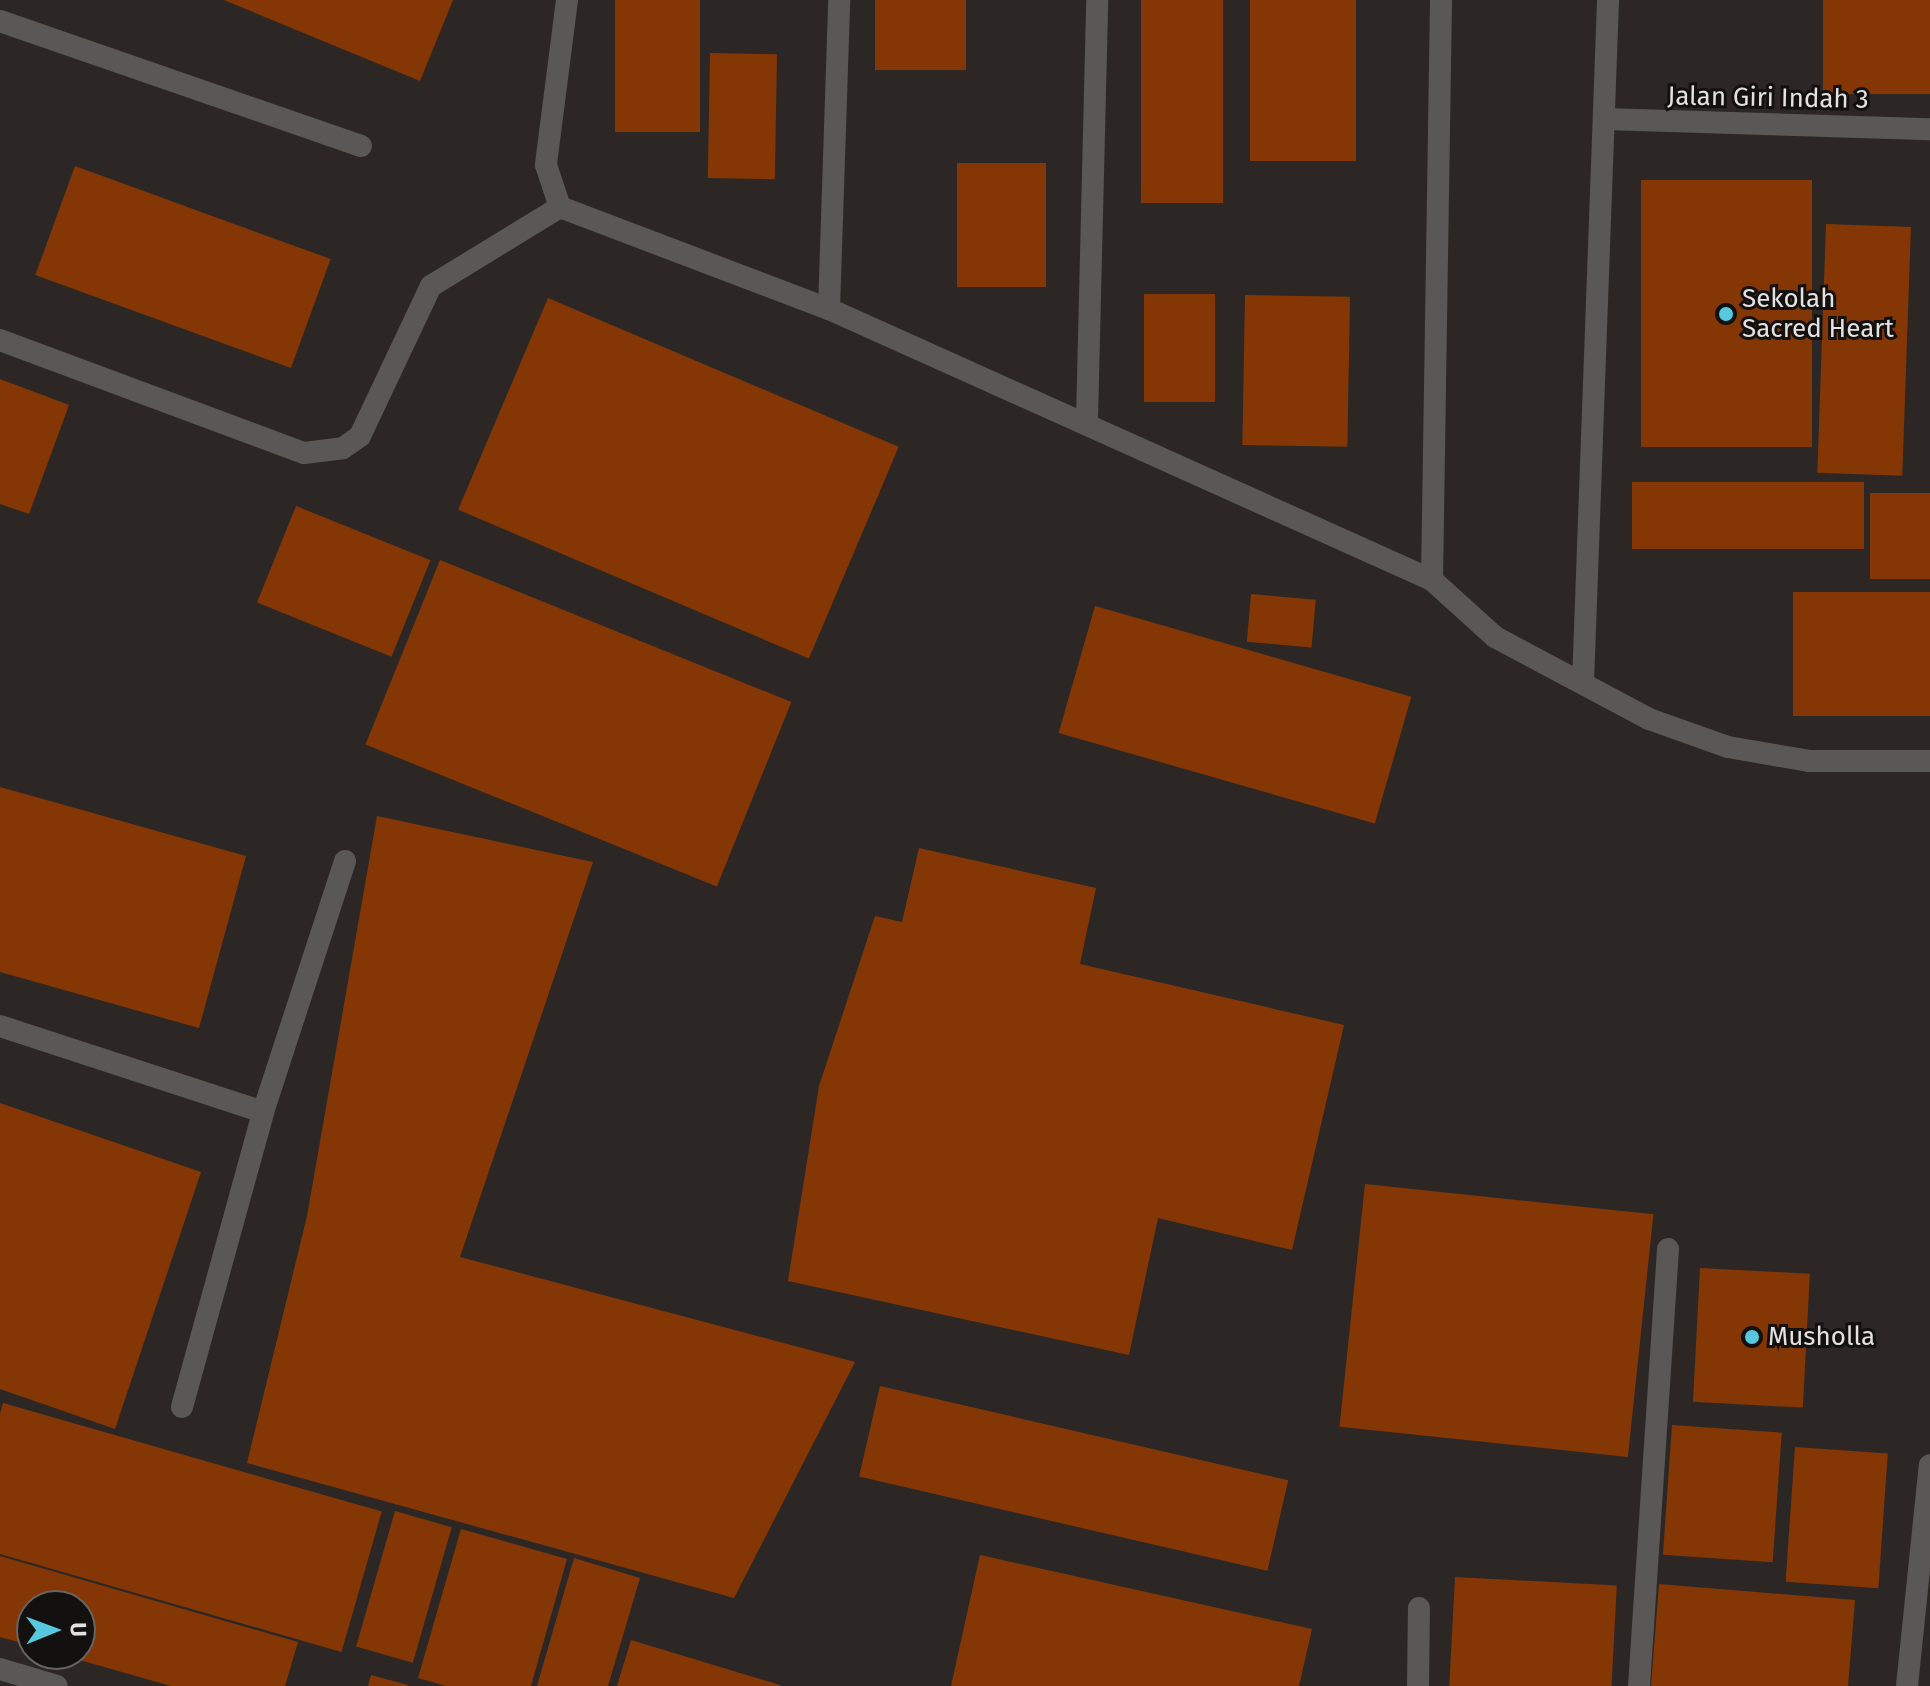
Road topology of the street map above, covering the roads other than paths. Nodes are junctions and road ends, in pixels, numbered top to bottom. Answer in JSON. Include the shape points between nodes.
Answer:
{"nodes":[{"id":1,"x":567,"y":0,"type":"edge"},
{"id":2,"x":839,"y":0,"type":"edge"},
{"id":3,"x":1097,"y":0,"type":"edge"},
{"id":4,"x":1441,"y":0,"type":"edge"},
{"id":5,"x":1608,"y":0,"type":"edge"},
{"id":6,"x":0,"y":21,"type":"edge"},
{"id":7,"x":1605,"y":119,"type":"junction"},
{"id":8,"x":1930,"y":129,"type":"edge"},
{"id":9,"x":361,"y":146,"type":"dead end"},
{"id":10,"x":560,"y":207,"type":"junction"},
{"id":11,"x":829,"y":309,"type":"junction"},
{"id":12,"x":0,"y":340,"type":"edge"},
{"id":13,"x":1087,"y":419,"type":"junction"},
{"id":14,"x":1432,"y":580,"type":"junction"},
{"id":15,"x":1583,"y":683,"type":"junction"},
{"id":16,"x":1930,"y":761,"type":"edge"},
{"id":17,"x":345,"y":861,"type":"dead end"},
{"id":18,"x":0,"y":1026,"type":"edge"},
{"id":19,"x":263,"y":1112,"type":"junction"},
{"id":20,"x":1668,"y":1249,"type":"dead end"},
{"id":21,"x":182,"y":1407,"type":"dead end"},
{"id":22,"x":1930,"y":1465,"type":"edge"},
{"id":23,"x":1419,"y":1608,"type":"dead end"},
{"id":24,"x":0,"y":1669,"type":"edge"},
{"id":25,"x":57,"y":1686,"type":"edge"},
{"id":26,"x":1418,"y":1686,"type":"edge"},
{"id":27,"x":1639,"y":1686,"type":"edge"},
{"id":28,"x":1907,"y":1686,"type":"edge"}],
"edges":[{"from":1,"to":10,"type":"street","via":[[546,165]]},
{"from":2,"to":11,"type":"street"},
{"from":3,"to":13,"type":"street"},
{"from":4,"to":14,"type":"street"},
{"from":5,"to":7,"type":"street"},
{"from":6,"to":9,"type":"street"},
{"from":7,"to":8,"type":"street","name":"Jalan Giri Indah 3"},
{"from":7,"to":15,"type":"street"},
{"from":10,"to":11,"type":"street"},
{"from":10,"to":12,"type":"street","via":[[517,227],[431,286],[360,436],[343,448],[304,453]]},
{"from":11,"to":13,"type":"street"},
{"from":13,"to":14,"type":"street"},
{"from":14,"to":15,"type":"street","via":[[1495,637]]},
{"from":15,"to":16,"type":"street","via":[[1649,719],[1728,747],[1809,761]]},
{"from":17,"to":19,"type":"street"},
{"from":18,"to":19,"type":"street"},
{"from":19,"to":21,"type":"street"},
{"from":20,"to":27,"type":"street"},
{"from":22,"to":28,"type":"street"},
{"from":23,"to":26,"type":"street"},
{"from":24,"to":25,"type":"street"}]}
